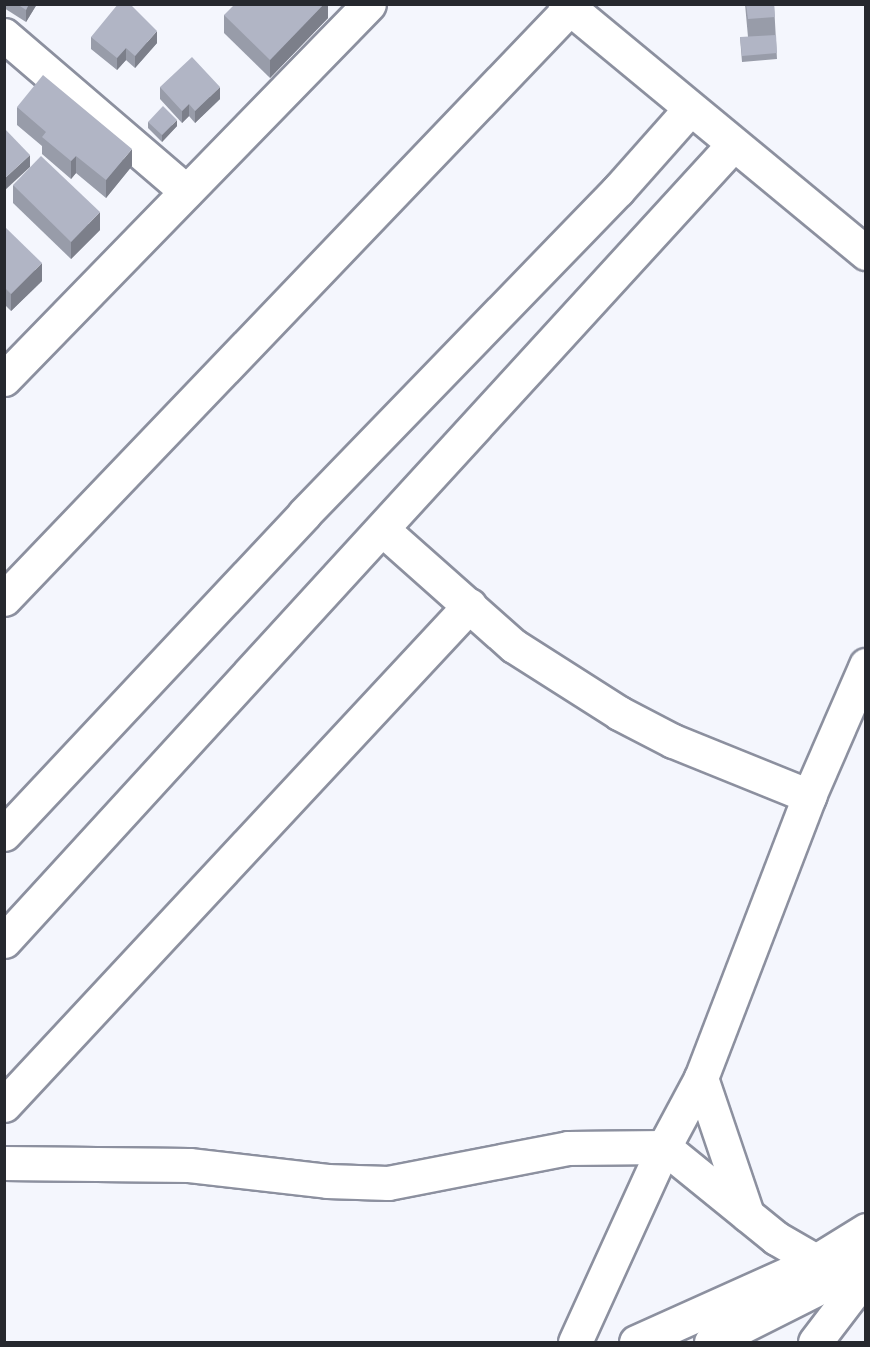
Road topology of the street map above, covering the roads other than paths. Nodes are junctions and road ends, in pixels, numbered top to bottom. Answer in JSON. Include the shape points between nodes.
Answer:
{"nodes":[{"id":1,"x":369,"y":4,"type":"edge"},
{"id":2,"x":568,"y":6,"type":"edge"},
{"id":3,"x":4,"y":35,"type":"edge"},
{"id":4,"x":689,"y":110,"type":"junction"},
{"id":5,"x":732,"y":146,"type":"junction"},
{"id":6,"x":186,"y":191,"type":"junction"},
{"id":7,"x":866,"y":253,"type":"edge"},
{"id":8,"x":4,"y":379,"type":"edge"},
{"id":9,"x":382,"y":529,"type":"junction"},
{"id":10,"x":4,"y":599,"type":"edge"},
{"id":11,"x":470,"y":605,"type":"junction"},
{"id":12,"x":866,"y":665,"type":"edge"},
{"id":13,"x":809,"y":796,"type":"junction"},
{"id":14,"x":4,"y":834,"type":"edge"},
{"id":15,"x":4,"y":941,"type":"edge"},
{"id":16,"x":701,"y":1078,"type":"junction"},
{"id":17,"x":4,"y":1105,"type":"edge"},
{"id":18,"x":664,"y":1147,"type":"junction"},
{"id":19,"x":4,"y":1163,"type":"edge"},
{"id":20,"x":747,"y":1214,"type":"junction"},
{"id":21,"x":866,"y":1230,"type":"edge"},
{"id":22,"x":816,"y":1261,"type":"junction"},
{"id":23,"x":866,"y":1264,"type":"edge"},
{"id":24,"x":866,"y":1275,"type":"edge"},
{"id":25,"x":575,"y":1342,"type":"edge"},
{"id":26,"x":636,"y":1342,"type":"edge"},
{"id":27,"x":711,"y":1342,"type":"edge"},
{"id":28,"x":815,"y":1342,"type":"edge"}],
"edges":[{"from":1,"to":6,"type":"street"},
{"from":2,"to":4,"type":"street"},
{"from":2,"to":10,"type":"street"},
{"from":3,"to":6,"type":"street"},
{"from":4,"to":5,"type":"street"},
{"from":4,"to":14,"type":"street","via":[[618,190],[304,514]]},
{"from":5,"to":7,"type":"street"},
{"from":5,"to":9,"type":"street"},
{"from":6,"to":8,"type":"street"},
{"from":9,"to":11,"type":"street"},
{"from":9,"to":15,"type":"street"},
{"from":11,"to":13,"type":"street","via":[[514,646],[619,713],[673,741]]},
{"from":11,"to":17,"type":"street"},
{"from":12,"to":13,"type":"street"},
{"from":13,"to":16,"type":"street"},
{"from":16,"to":18,"type":"street"},
{"from":16,"to":20,"type":"street"},
{"from":18,"to":19,"type":"street","via":[[568,1148],[388,1183],[327,1181],[189,1165]]},
{"from":18,"to":20,"type":"street"},
{"from":18,"to":25,"type":"street"},
{"from":20,"to":22,"type":"street","via":[[776,1238]]},
{"from":21,"to":22,"type":"street"},
{"from":22,"to":26,"type":"street"},
{"from":23,"to":27,"type":"street"},
{"from":24,"to":28,"type":"street"}]}
